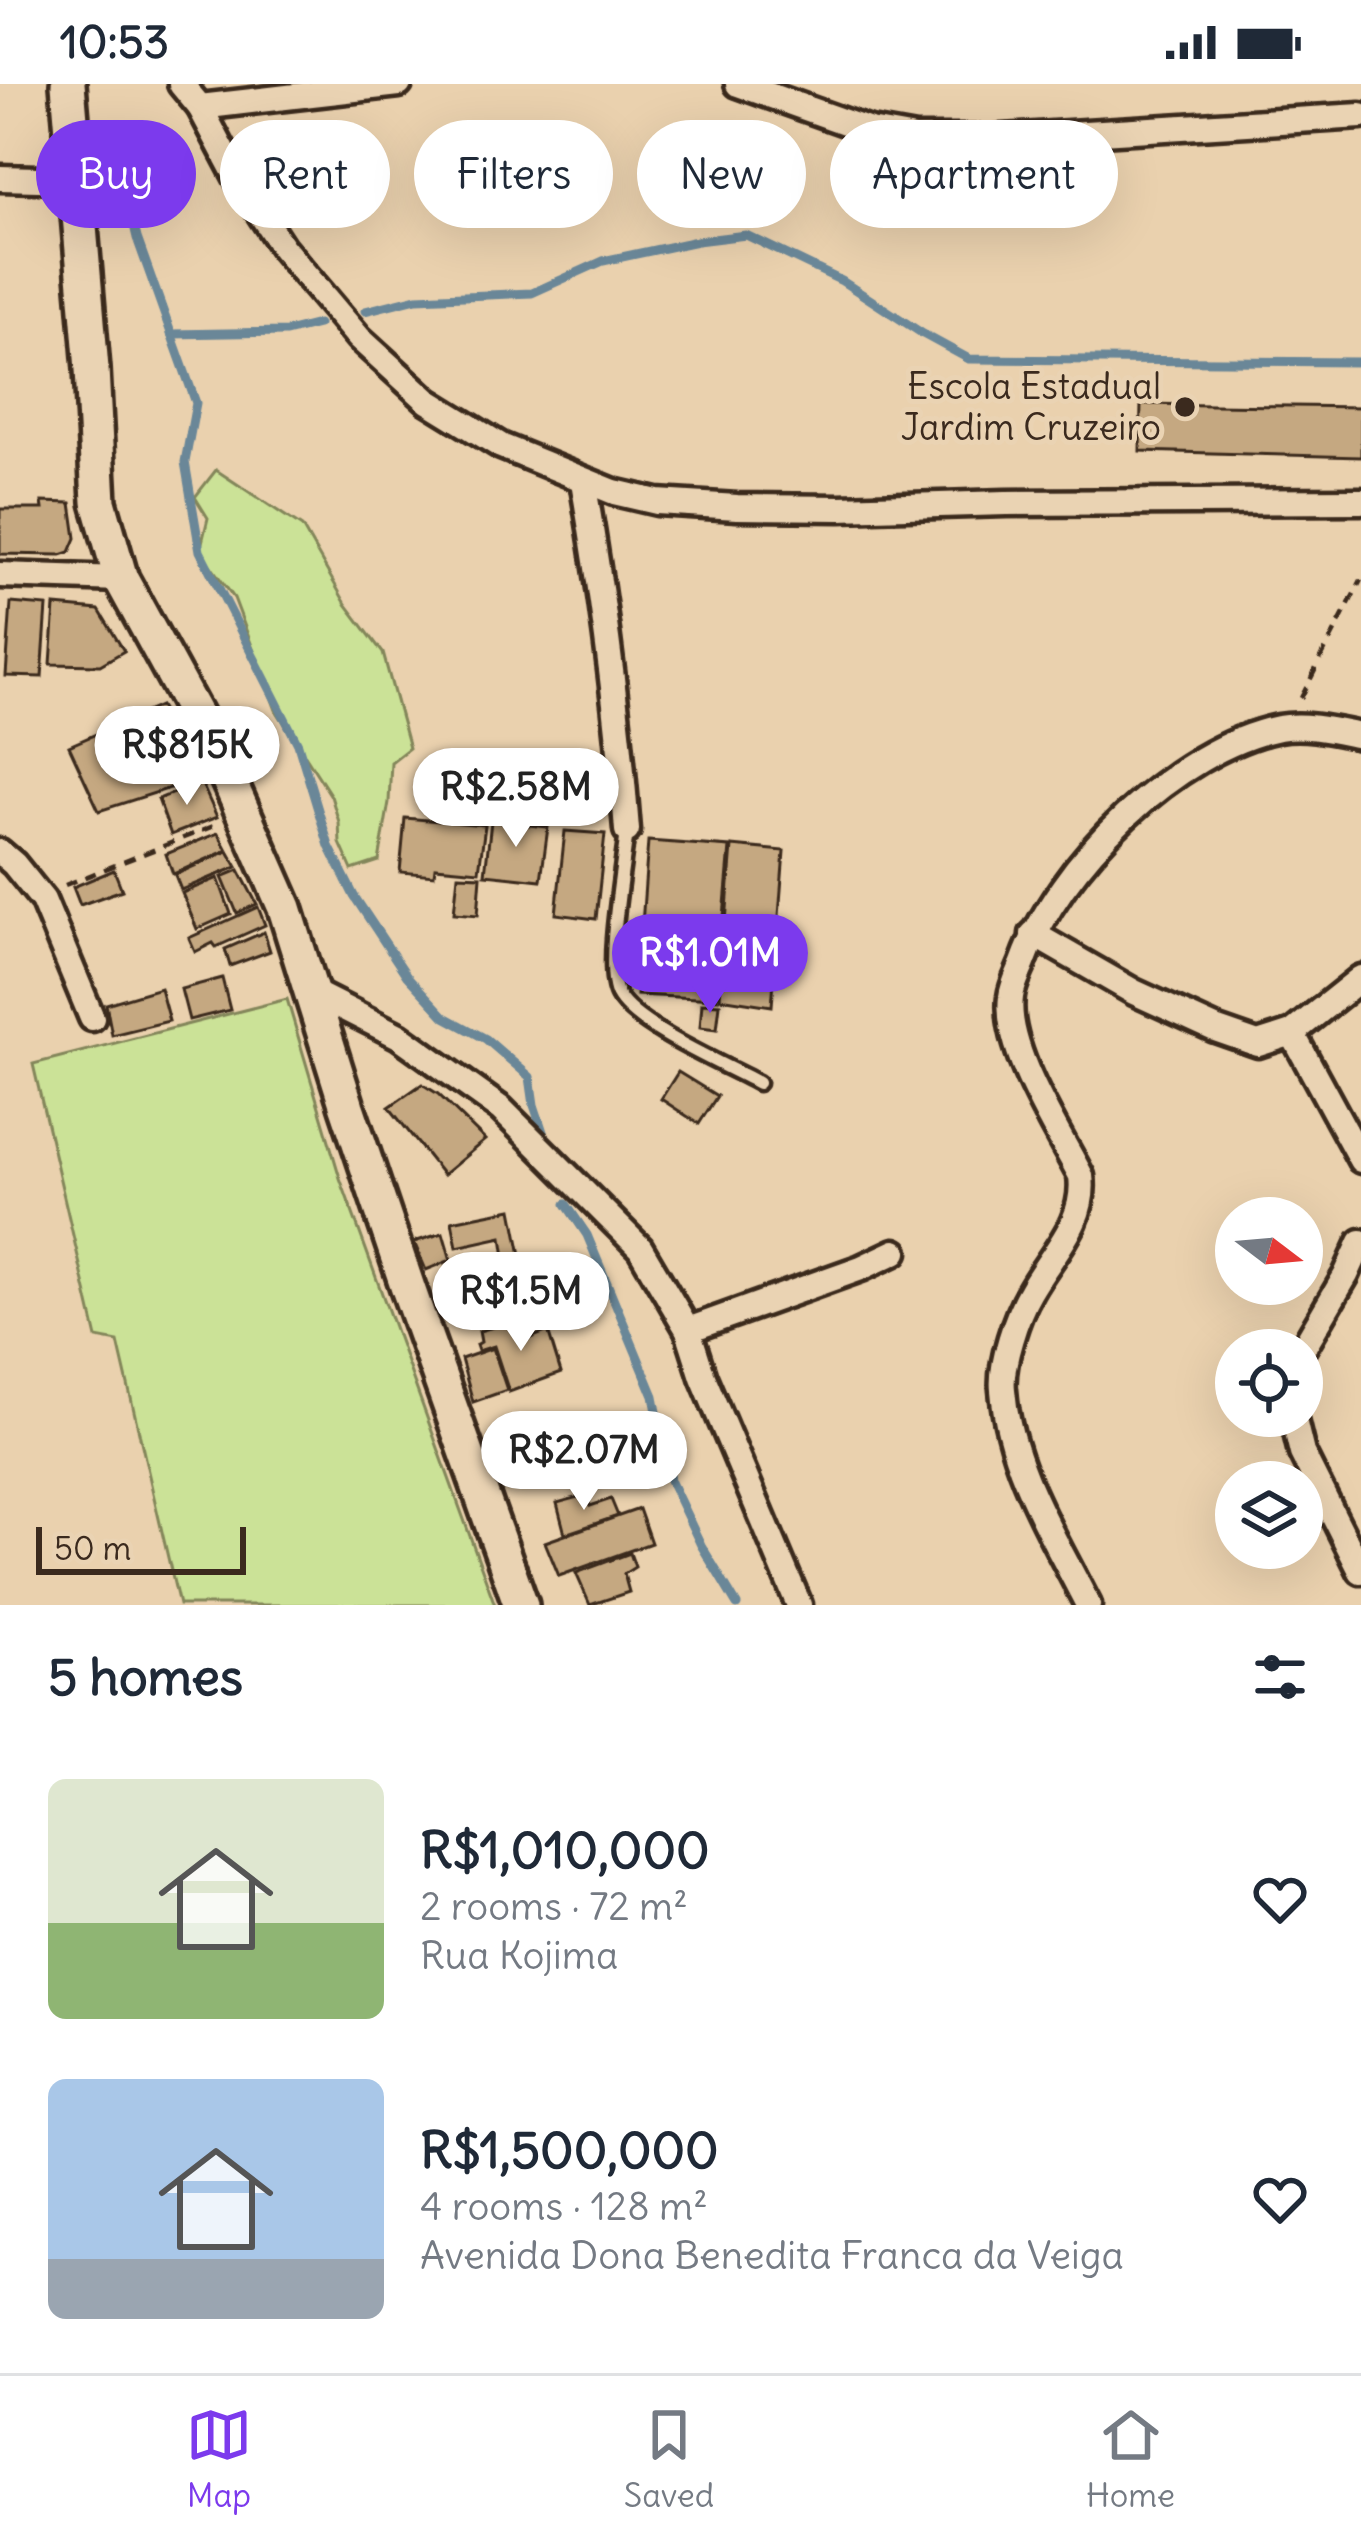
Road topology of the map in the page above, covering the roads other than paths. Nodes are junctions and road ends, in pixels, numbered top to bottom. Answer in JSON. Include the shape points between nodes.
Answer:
{"nodes":[{"id":1,"x":68,"y":84,"type":"edge"},
{"id":2,"x":181,"y":84,"type":"edge"},
{"id":3,"x":399,"y":84,"type":"edge"},
{"id":4,"x":737,"y":84,"type":"edge"},
{"id":5,"x":200,"y":107,"type":"junction"},
{"id":6,"x":1361,"y":116,"type":"edge"},
{"id":7,"x":71,"y":120,"type":"edge"},
{"id":8,"x":0,"y":178,"type":"edge"},
{"id":9,"x":36,"y":179,"type":"edge"},
{"id":10,"x":80,"y":228,"type":"edge"},
{"id":11,"x":583,"y":481,"type":"junction"},
{"id":12,"x":1361,"y":501,"type":"edge"},
{"id":13,"x":0,"y":575,"type":"edge"},
{"id":14,"x":121,"y":579,"type":"junction"},
{"id":15,"x":1361,"y":736,"type":"edge"},
{"id":16,"x":627,"y":830,"type":"joint"},
{"id":17,"x":0,"y":852,"type":"edge"},
{"id":18,"x":1033,"y":934,"type":"junction"},
{"id":19,"x":1361,"y":978,"type":"edge"},
{"id":20,"x":314,"y":993,"type":"junction"},
{"id":21,"x":92,"y":1018,"type":"dead end"},
{"id":22,"x":1292,"y":1033,"type":"junction"},
{"id":23,"x":758,"y":1083,"type":"dead end"},
{"id":24,"x":1361,"y":1160,"type":"edge"},
{"id":25,"x":1361,"y":1242,"type":"edge"},
{"id":26,"x":895,"y":1252,"type":"dead end"},
{"id":27,"x":1314,"y":1329,"type":"edge"},
{"id":28,"x":688,"y":1330,"type":"junction"},
{"id":29,"x":1298,"y":1437,"type":"edge"},
{"id":30,"x":1361,"y":1571,"type":"edge"},
{"id":31,"x":520,"y":1605,"type":"edge"},
{"id":32,"x":799,"y":1605,"type":"edge"},
{"id":33,"x":1088,"y":1605,"type":"edge"}],
"edges":[{"from":1,"to":7,"type":"main road"},
{"from":2,"to":5,"type":"street"},
{"from":3,"to":5,"type":"street"},
{"from":4,"to":6,"type":"street","via":[[915,139]]},
{"from":5,"to":11,"type":"street","via":[[283,248],[359,338],[428,400],[501,446]]},
{"from":8,"to":9,"type":"street"},
{"from":10,"to":14,"type":"main road","via":[[99,502]]},
{"from":11,"to":12,"type":"street","via":[[657,502],[737,507]]},
{"from":11,"to":16,"type":"street"},
{"from":13,"to":14,"type":"street"},
{"from":14,"to":20,"type":"main road","via":[[220,760]]},
{"from":15,"to":18,"type":"street","via":[[1286,727],[1259,733],[1168,780],[1113,826]]},
{"from":16,"to":23,"type":"lane","via":[[612,970],[617,994],[636,1016]]},
{"from":17,"to":21,"type":"street","via":[[40,896]]},
{"from":18,"to":22,"type":"street","via":[[1215,1029],[1258,1044]]},
{"from":18,"to":33,"type":"street","via":[[1011,997],[1012,1026],[1081,1176],[1082,1202],[1028,1294],[1002,1389],[1024,1478]]},
{"from":19,"to":22,"type":"street"},
{"from":20,"to":28,"type":"street","via":[[399,1036],[501,1109],[640,1248]]},
{"from":20,"to":31,"type":"main road"},
{"from":22,"to":24,"type":"street"},
{"from":25,"to":27,"type":"street"},
{"from":26,"to":28,"type":"street"},
{"from":28,"to":32,"type":"street"},
{"from":29,"to":30,"type":"street"}]}
